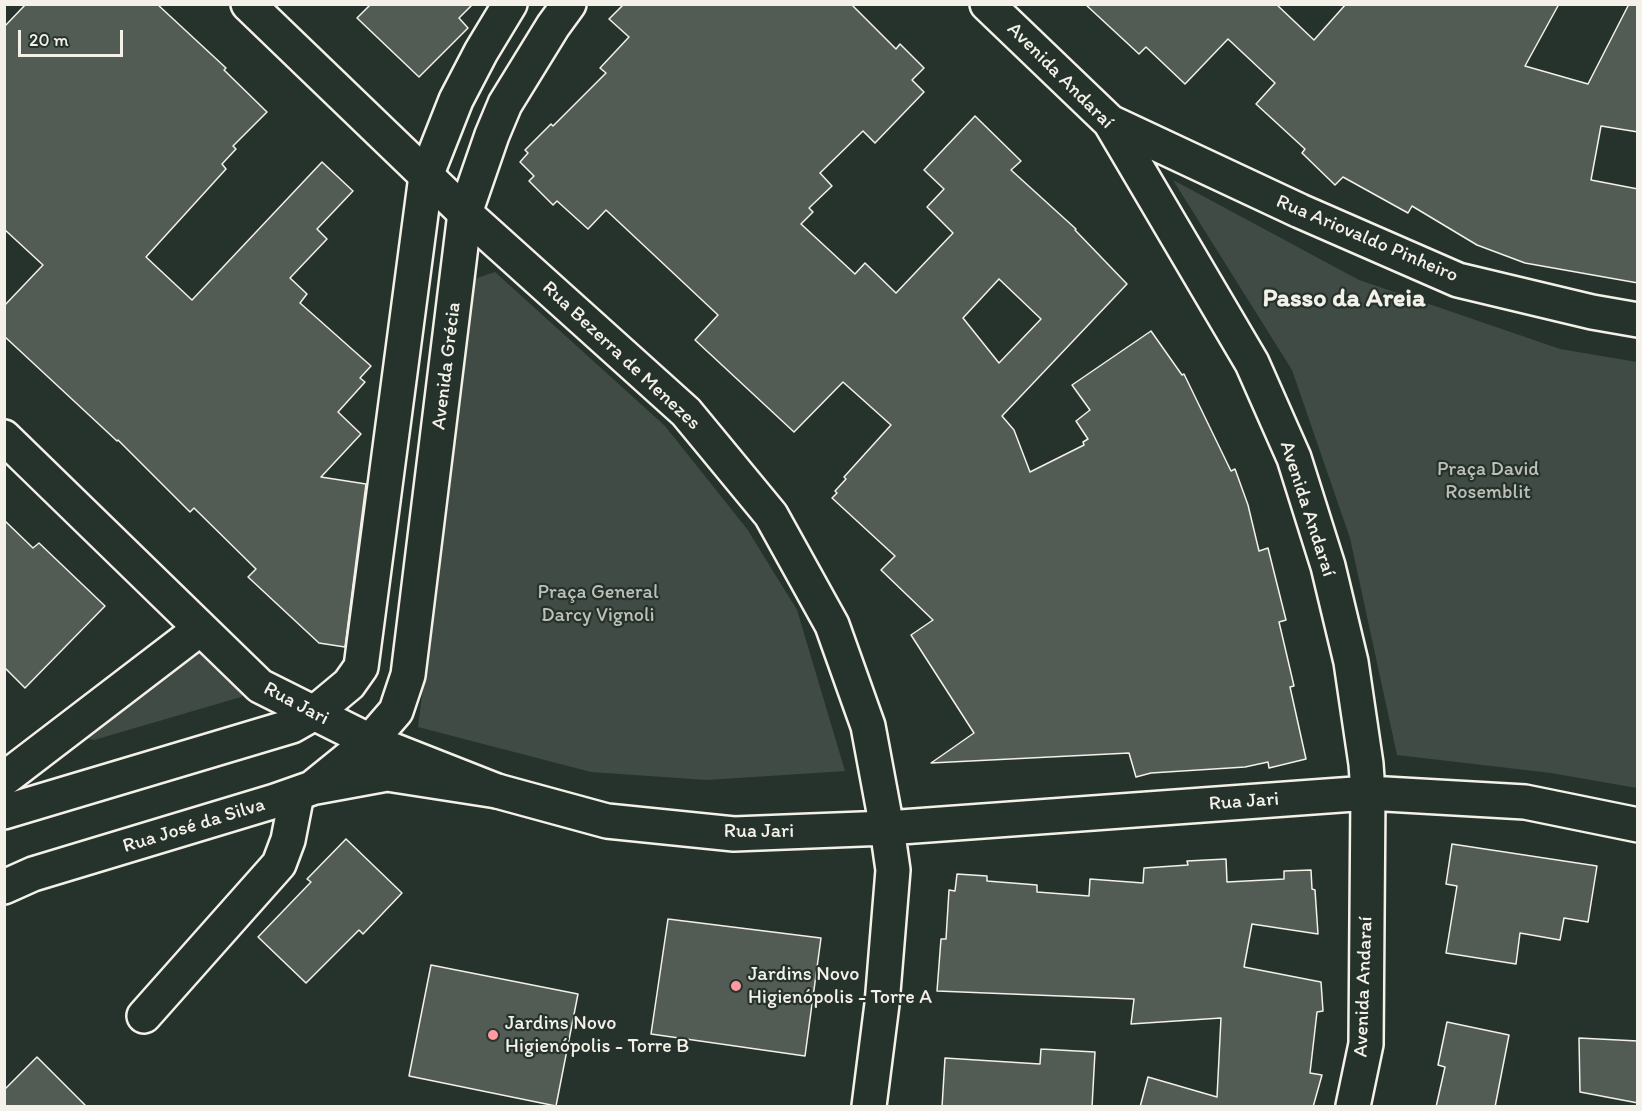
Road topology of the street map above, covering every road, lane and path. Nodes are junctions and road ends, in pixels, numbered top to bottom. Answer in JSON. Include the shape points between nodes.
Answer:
{"nodes":[{"id":1,"x":248,"y":4,"type":"edge"},
{"id":2,"x":510,"y":4,"type":"edge"},
{"id":3,"x":569,"y":4,"type":"edge"},
{"id":4,"x":987,"y":4,"type":"edge"},
{"id":5,"x":1110,"y":122,"type":"junction"},
{"id":6,"x":426,"y":176,"type":"junction"},
{"id":7,"x":465,"y":213,"type":"junction"},
{"id":8,"x":1638,"y":320,"type":"edge"},
{"id":9,"x":4,"y":437,"type":"edge"},
{"id":10,"x":200,"y":629,"type":"junction"},
{"id":11,"x":313,"y":714,"type":"junction"},
{"id":12,"x":370,"y":741,"type":"junction"},
{"id":13,"x":4,"y":779,"type":"edge"},
{"id":14,"x":304,"y":791,"type":"junction"},
{"id":15,"x":497,"y":791,"type":"junction"},
{"id":16,"x":1368,"y":793,"type":"junction"},
{"id":17,"x":4,"y":812,"type":"edge"},
{"id":18,"x":1638,"y":825,"type":"edge"},
{"id":19,"x":887,"y":828,"type":"junction"},
{"id":20,"x":4,"y":887,"type":"edge"},
{"id":21,"x":144,"y":1016,"type":"dead end"},
{"id":22,"x":869,"y":1107,"type":"edge"},
{"id":23,"x":1353,"y":1107,"type":"edge"}],
"edges":[{"from":1,"to":6,"type":"street","name":"Rua Bezerra de Menezes"},
{"from":2,"to":6,"type":"street","via":[[456,100]]},
{"from":3,"to":7,"type":"street","name":"Avenida Grécia","via":[[505,104]]},
{"from":4,"to":5,"type":"street","name":"Avenida Andaraí"},
{"from":5,"to":8,"type":"street","name":"Rua Ariovaldo Pinheiro","via":[[1458,280]]},
{"from":5,"to":16,"type":"street","name":"Avenida Andaraí","via":[[1251,363],[1294,458],[1328,566],[1351,662]]},
{"from":6,"to":7,"type":"street","name":"Rua Bezerra de Menezes"},
{"from":6,"to":11,"type":"street","via":[[361,667],[349,684]]},
{"from":7,"to":12,"type":"street","name":"Avenida Grécia","via":[[408,675],[396,711]]},
{"from":7,"to":19,"type":"street","name":"Rua Bezerra de Menezes","via":[[686,412],[771,514],[832,625],[868,726]]},
{"from":9,"to":10,"type":"street","name":"Rua Jari"},
{"from":10,"to":11,"type":"street","name":"Rua Jari","via":[[260,686]]},
{"from":10,"to":13,"type":"street"},
{"from":11,"to":12,"type":"street","name":"Rua Jari"},
{"from":11,"to":17,"type":"street","via":[[292,726]]},
{"from":12,"to":14,"type":"street","name":"Rua José da Silva"},
{"from":12,"to":15,"type":"street","name":"Rua Jari"},
{"from":14,"to":15,"type":"street","via":[[387,774]]},
{"from":14,"to":20,"type":"street","name":"Rua José da Silva","via":[[33,874]]},
{"from":14,"to":21,"type":"street","via":[[279,864]]},
{"from":15,"to":19,"type":"street","name":"Rua Jari","via":[[607,821],[734,834]]},
{"from":16,"to":18,"type":"street","name":"Rua Jari","via":[[1525,802]]},
{"from":16,"to":19,"type":"street","name":"Rua Jari"},
{"from":16,"to":23,"type":"street","name":"Avenida Andaraí","via":[[1366,1044]]},
{"from":19,"to":22,"type":"street","name":"Rua Bezerra de Menezes","via":[[893,870]]}]}
